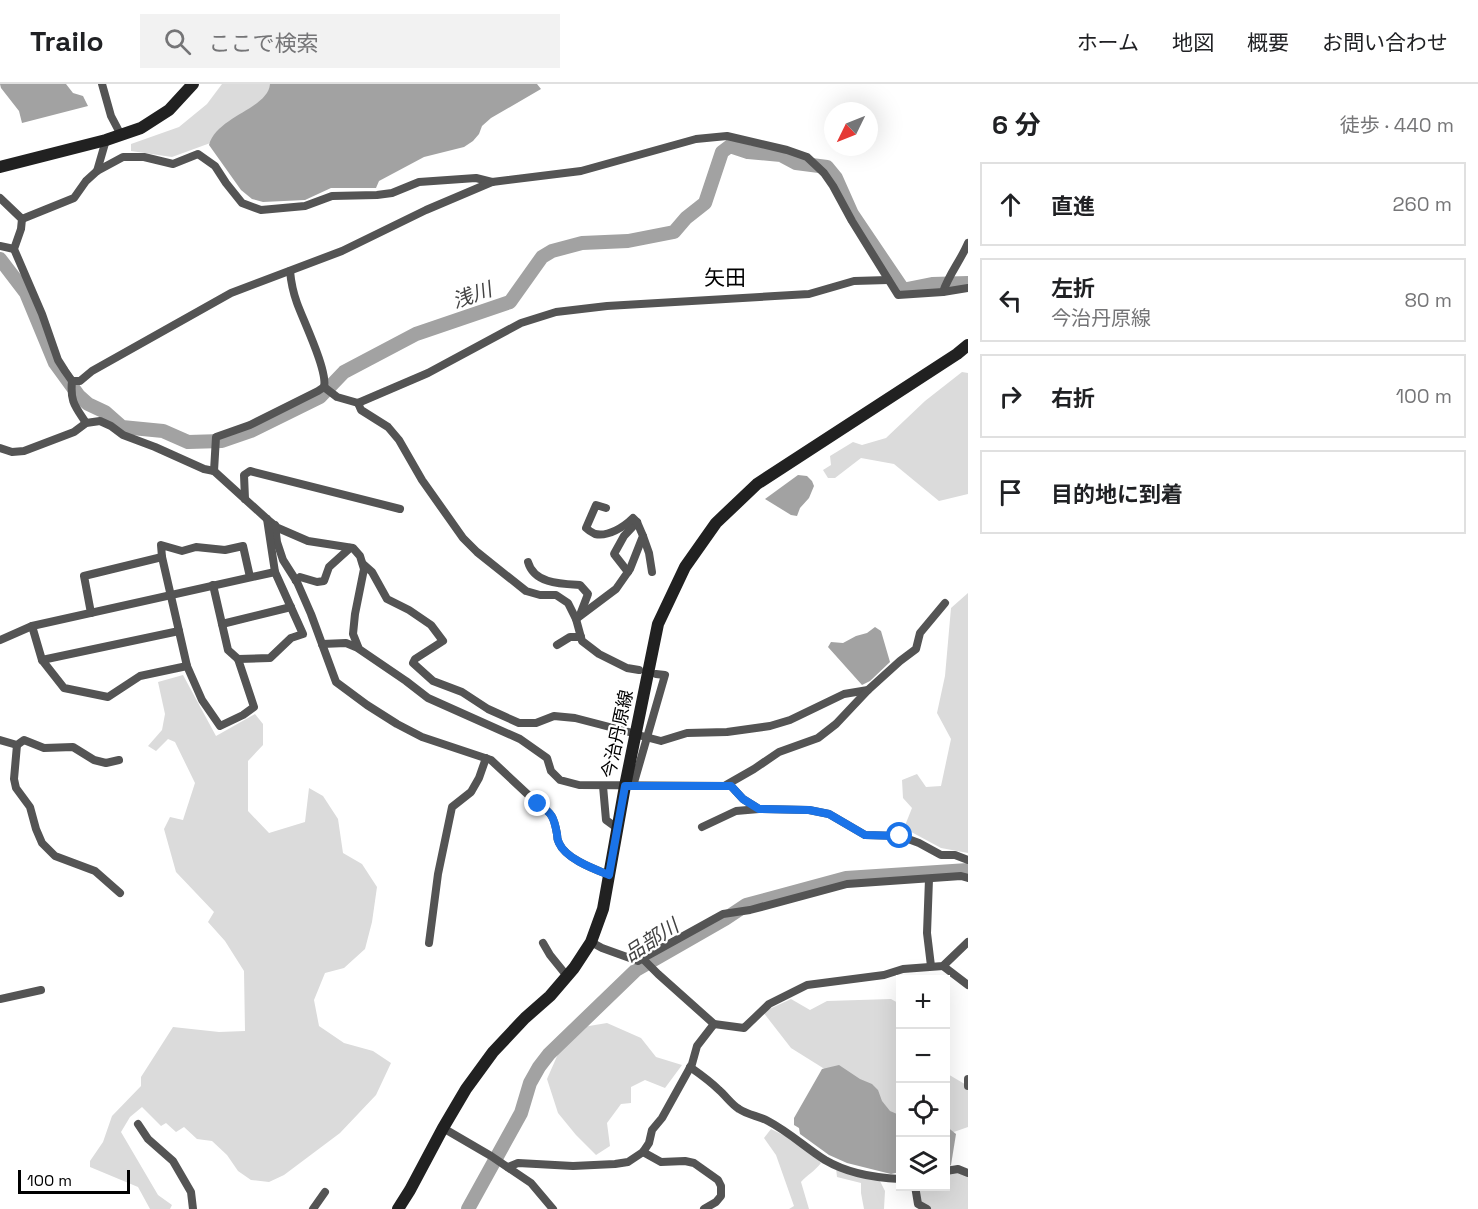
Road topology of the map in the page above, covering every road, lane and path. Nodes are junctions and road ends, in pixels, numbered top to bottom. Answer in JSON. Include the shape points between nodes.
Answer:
{"nodes":[{"id":1,"x":102,"y":84,"type":"edge"},
{"id":2,"x":193,"y":84,"type":"edge"},
{"id":3,"x":121,"y":135,"type":"junction"},
{"id":4,"x":106,"y":140,"type":"junction"},
{"id":5,"x":0,"y":167,"type":"edge"},
{"id":6,"x":97,"y":171,"type":"junction"},
{"id":7,"x":492,"y":182,"type":"junction"},
{"id":8,"x":0,"y":198,"type":"edge"},
{"id":9,"x":22,"y":219,"type":"junction"},
{"id":10,"x":968,"y":243,"type":"edge"},
{"id":11,"x":0,"y":246,"type":"edge"},
{"id":12,"x":14,"y":249,"type":"junction"},
{"id":13,"x":290,"y":271,"type":"junction"},
{"id":14,"x":888,"y":280,"type":"junction"},
{"id":15,"x":968,"y":288,"type":"edge"},
{"id":16,"x":943,"y":292,"type":"junction"},
{"id":17,"x":968,"y":345,"type":"edge"},
{"id":18,"x":72,"y":381,"type":"junction"},
{"id":19,"x":324,"y":387,"type":"junction"},
{"id":20,"x":358,"y":403,"type":"junction"},
{"id":21,"x":86,"y":423,"type":"junction"},
{"id":22,"x":0,"y":448,"type":"edge"},
{"id":23,"x":214,"y":471,"type":"junction"},
{"id":24,"x":245,"y":499,"type":"junction"},
{"id":25,"x":606,"y":507,"type":"dead end"},
{"id":26,"x":400,"y":509,"type":"dead end"},
{"id":27,"x":267,"y":519,"type":"junction"},
{"id":28,"x":637,"y":522,"type":"junction"},
{"id":29,"x":275,"y":525,"type":"junction"},
{"id":30,"x":643,"y":536,"type":"junction"},
{"id":31,"x":350,"y":548,"type":"junction"},
{"id":32,"x":162,"y":557,"type":"junction"},
{"id":33,"x":528,"y":562,"type":"dead end"},
{"id":34,"x":363,"y":564,"type":"junction"},
{"id":35,"x":275,"y":572,"type":"junction"},
{"id":36,"x":628,"y":572,"type":"junction"},
{"id":37,"x":652,"y":572,"type":"dead end"},
{"id":38,"x":249,"y":577,"type":"junction"},
{"id":39,"x":296,"y":580,"type":"junction"},
{"id":40,"x":213,"y":585,"type":"junction"},
{"id":41,"x":170,"y":595,"type":"junction"},
{"id":42,"x":945,"y":603,"type":"dead end"},
{"id":43,"x":291,"y":607,"type":"junction"},
{"id":44,"x":91,"y":613,"type":"junction"},
{"id":45,"x":578,"y":618,"type":"junction"},
{"id":46,"x":222,"y":624,"type":"junction"},
{"id":47,"x":32,"y":626,"type":"junction"},
{"id":48,"x":179,"y":631,"type":"junction"},
{"id":49,"x":581,"y":636,"type":"junction"},
{"id":50,"x":0,"y":640,"type":"edge"},
{"id":51,"x":322,"y":644,"type":"junction"},
{"id":52,"x":557,"y":645,"type":"dead end"},
{"id":53,"x":358,"y":648,"type":"junction"},
{"id":54,"x":238,"y":659,"type":"junction"},
{"id":55,"x":42,"y":660,"type":"junction"},
{"id":56,"x":187,"y":666,"type":"junction"},
{"id":57,"x":639,"y":670,"type":"dead end"},
{"id":58,"x":656,"y":674,"type":"dead end"},
{"id":59,"x":868,"y":690,"type":"junction"},
{"id":60,"x":488,"y":709,"type":"junction"},
{"id":61,"x":629,"y":732,"type":"dead end"},
{"id":62,"x":645,"y":737,"type":"junction"},
{"id":63,"x":0,"y":740,"type":"edge"},
{"id":64,"x":524,"y":742,"type":"junction"},
{"id":65,"x":17,"y":744,"type":"junction"},
{"id":66,"x":486,"y":758,"type":"junction"},
{"id":67,"x":118,"y":760,"type":"dead end"},
{"id":68,"x":603,"y":786,"type":"junction"},
{"id":69,"x":629,"y":786,"type":"junction"},
{"id":70,"x":725,"y":786,"type":"junction"},
{"id":71,"x":759,"y":809,"type":"junction"},
{"id":72,"x":702,"y":827,"type":"dead end"},
{"id":73,"x":617,"y":828,"type":"junction"},
{"id":74,"x":968,"y":860,"type":"edge"},
{"id":75,"x":609,"y":875,"type":"junction"},
{"id":76,"x":968,"y":878,"type":"edge"},
{"id":77,"x":929,"y":879,"type":"junction"},
{"id":78,"x":120,"y":893,"type":"dead end"},
{"id":79,"x":591,"y":942,"type":"junction"},
{"id":80,"x":968,"y":942,"type":"edge"},
{"id":81,"x":429,"y":943,"type":"dead end"},
{"id":82,"x":543,"y":943,"type":"dead end"},
{"id":83,"x":643,"y":959,"type":"junction"},
{"id":84,"x":931,"y":966,"type":"junction"},
{"id":85,"x":943,"y":966,"type":"junction"},
{"id":86,"x":567,"y":976,"type":"junction"},
{"id":87,"x":968,"y":985,"type":"edge"},
{"id":88,"x":41,"y":990,"type":"dead end"},
{"id":89,"x":0,"y":999,"type":"edge"},
{"id":90,"x":714,"y":1024,"type":"junction"},
{"id":91,"x":690,"y":1067,"type":"junction"},
{"id":92,"x":968,"y":1079,"type":"edge"},
{"id":93,"x":968,"y":1086,"type":"edge"},
{"id":94,"x":138,"y":1124,"type":"dead end"},
{"id":95,"x":443,"y":1128,"type":"junction"},
{"id":96,"x":643,"y":1152,"type":"junction"},
{"id":97,"x":508,"y":1167,"type":"junction"},
{"id":98,"x":950,"y":1170,"type":"edge"},
{"id":99,"x":968,"y":1173,"type":"edge"},
{"id":100,"x":896,"y":1179,"type":"edge"},
{"id":101,"x":916,"y":1191,"type":"edge"},
{"id":102,"x":325,"y":1192,"type":"dead end"},
{"id":103,"x":193,"y":1209,"type":"edge"},
{"id":104,"x":313,"y":1209,"type":"edge"},
{"id":105,"x":398,"y":1209,"type":"edge"},
{"id":106,"x":553,"y":1209,"type":"edge"},
{"id":107,"x":704,"y":1209,"type":"edge"},
{"id":108,"x":927,"y":1209,"type":"edge"}],
"edges":[{"from":1,"to":3,"type":"street"},
{"from":2,"to":3,"type":"main road","via":[[169,110],[141,128]]},
{"from":3,"to":4,"type":"main road"},
{"from":4,"to":5,"type":"main road"},
{"from":4,"to":6,"type":"street"},
{"from":6,"to":7,"type":"street","via":[[123,157],[173,164],[198,154],[215,166],[242,203],[261,210],[305,206],[332,196],[392,193],[419,182],[476,178]]},
{"from":6,"to":9,"type":"street","via":[[74,198]]},
{"from":7,"to":13,"type":"street"},
{"from":7,"to":14,"type":"street","via":[[581,171],[696,139],[727,136],[787,150],[807,157],[824,173]]},
{"from":8,"to":9,"type":"street"},
{"from":9,"to":12,"type":"street"},
{"from":10,"to":16,"type":"street"},
{"from":11,"to":12,"type":"street"},
{"from":12,"to":18,"type":"street","via":[[58,360]]},
{"from":13,"to":18,"type":"street","via":[[231,293],[80,381]]},
{"from":13,"to":19,"type":"street"},
{"from":14,"to":16,"type":"street","via":[[898,295]]},
{"from":14,"to":20,"type":"street","via":[[854,281],[809,294],[556,312],[521,323],[428,373]]},
{"from":15,"to":16,"type":"street"},
{"from":17,"to":69,"type":"main road","name":"今治丹原線","via":[[757,484],[716,523],[684,567],[658,624]]},
{"from":18,"to":21,"type":"street","via":[[70,395]]},
{"from":19,"to":20,"type":"street","via":[[338,397]]},
{"from":19,"to":23,"type":"street","via":[[250,425],[216,437]]},
{"from":20,"to":45,"type":"street","via":[[361,410],[388,427],[399,440],[422,480],[477,552],[526,591],[556,595],[568,603]]},
{"from":21,"to":22,"type":"street","via":[[74,432],[24,451]]},
{"from":21,"to":23,"type":"street","via":[[100,421],[123,435]]},
{"from":23,"to":24,"type":"street"},
{"from":24,"to":26,"type":"street","via":[[244,475],[250,471]]},
{"from":24,"to":27,"type":"street"},
{"from":25,"to":28,"type":"street","via":[[596,505],[586,528],[594,534],[606,534],[633,518]]},
{"from":27,"to":29,"type":"street"},
{"from":27,"to":35,"type":"street"},
{"from":28,"to":30,"type":"street"},
{"from":28,"to":36,"type":"street","via":[[614,554]]},
{"from":29,"to":31,"type":"street","via":[[308,541]]},
{"from":29,"to":39,"type":"street","via":[[276,542]]},
{"from":30,"to":36,"type":"street"},
{"from":30,"to":37,"type":"street"},
{"from":31,"to":34,"type":"street"},
{"from":31,"to":39,"type":"street","via":[[329,567],[324,581],[300,577]]},
{"from":32,"to":38,"type":"street","via":[[161,545],[182,551],[243,546]]},
{"from":32,"to":41,"type":"street"},
{"from":32,"to":44,"type":"street","via":[[84,576]]},
{"from":33,"to":45,"type":"street","via":[[541,579],[580,585],[588,594]]},
{"from":34,"to":53,"type":"street","via":[[353,633]]},
{"from":34,"to":60,"type":"street","via":[[387,599],[431,625],[443,641],[413,663],[434,681],[462,692]]},
{"from":35,"to":38,"type":"street"},
{"from":35,"to":43,"type":"street"},
{"from":36,"to":45,"type":"street","via":[[616,589]]},
{"from":38,"to":40,"type":"street"},
{"from":39,"to":51,"type":"street"},
{"from":40,"to":41,"type":"street"},
{"from":40,"to":46,"type":"street"},
{"from":41,"to":44,"type":"street"},
{"from":41,"to":48,"type":"street"},
{"from":42,"to":59,"type":"street","via":[[920,633],[916,650]]},
{"from":43,"to":46,"type":"street"},
{"from":43,"to":54,"type":"street","via":[[303,634],[291,638],[270,658]]},
{"from":44,"to":47,"type":"street"},
{"from":45,"to":49,"type":"street"},
{"from":46,"to":54,"type":"street","via":[[228,650]]},
{"from":47,"to":50,"type":"street"},
{"from":47,"to":55,"type":"street"},
{"from":48,"to":55,"type":"street"},
{"from":48,"to":56,"type":"street"},
{"from":49,"to":52,"type":"street"},
{"from":49,"to":57,"type":"street","via":[[599,654]]},
{"from":51,"to":53,"type":"street","via":[[346,643]]},
{"from":51,"to":66,"type":"street","via":[[336,682],[367,705],[422,737]]},
{"from":53,"to":64,"type":"street","via":[[428,698]]},
{"from":54,"to":56,"type":"street","via":[[254,707],[220,726],[202,700]]},
{"from":55,"to":56,"type":"street","via":[[64,688],[108,697],[140,676]]},
{"from":58,"to":62,"type":"street","via":[[665,675]]},
{"from":59,"to":62,"type":"street","via":[[844,694],[770,726],[687,733],[661,741]]},
{"from":59,"to":70,"type":"street","via":[[818,738],[779,752]]},
{"from":60,"to":61,"type":"street","via":[[519,723],[536,723],[554,716]]},
{"from":60,"to":64,"type":"street","via":[[513,726]]},
{"from":62,"to":69,"type":"street"},
{"from":63,"to":65,"type":"street"},
{"from":64,"to":68,"type":"street","via":[[547,758],[551,771],[560,780]]},
{"from":65,"to":67,"type":"street","via":[[24,740],[45,748],[73,747],[94,760]]},
{"from":65,"to":78,"type":"street","via":[[16,788],[30,807],[42,843],[55,856],[94,871]]},
{"from":66,"to":75,"type":"street","via":[[555,820],[558,842],[565,852]]},
{"from":66,"to":81,"type":"street","via":[[471,792],[452,807]]},
{"from":68,"to":69,"type":"street"},
{"from":68,"to":73,"type":"street","via":[[606,820]]},
{"from":69,"to":70,"type":"street"},
{"from":69,"to":73,"type":"main road","name":"今治丹原線"},
{"from":70,"to":71,"type":"street","via":[[731,786]]},
{"from":71,"to":72,"type":"street","via":[[736,812]]},
{"from":71,"to":74,"type":"street","via":[[829,814],[865,835],[900,836],[941,855]]},
{"from":73,"to":75,"type":"main road","name":"今治丹原線"},
{"from":75,"to":79,"type":"main road","name":"今治丹原線","via":[[603,909]]},
{"from":76,"to":77,"type":"street"},
{"from":77,"to":83,"type":"street","via":[[847,884],[723,914]]},
{"from":77,"to":84,"type":"street","via":[[927,933]]},
{"from":79,"to":83,"type":"street","via":[[638,962]]},
{"from":79,"to":86,"type":"main road","name":"今治丹原線"},
{"from":80,"to":85,"type":"street"},
{"from":82,"to":86,"type":"street"},
{"from":83,"to":90,"type":"street"},
{"from":84,"to":85,"type":"street"},
{"from":84,"to":90,"type":"street","via":[[807,985],[769,1004],[744,1028]]},
{"from":85,"to":87,"type":"street"},
{"from":86,"to":95,"type":"main road","name":"今治丹原線","via":[[493,1052]]},
{"from":88,"to":89,"type":"street"},
{"from":90,"to":91,"type":"street","via":[[697,1046]]},
{"from":91,"to":96,"type":"street"},
{"from":91,"to":100,"type":"street","via":[[737,1108],[767,1120],[824,1159],[864,1174]]},
{"from":92,"to":93,"type":"street"},
{"from":94,"to":103,"type":"street","via":[[148,1139],[173,1161],[191,1192]]},
{"from":95,"to":97,"type":"street"},
{"from":95,"to":105,"type":"main road","name":"今治丹原線"},
{"from":96,"to":97,"type":"street","via":[[628,1162],[615,1164],[518,1162]]},
{"from":96,"to":107,"type":"street","via":[[661,1162],[694,1163],[718,1180],[721,1196]]},
{"from":97,"to":106,"type":"street","via":[[531,1183]]},
{"from":98,"to":99,"type":"street"},
{"from":101,"to":108,"type":"street","via":[[918,1204]]},
{"from":102,"to":104,"type":"street"}]}
